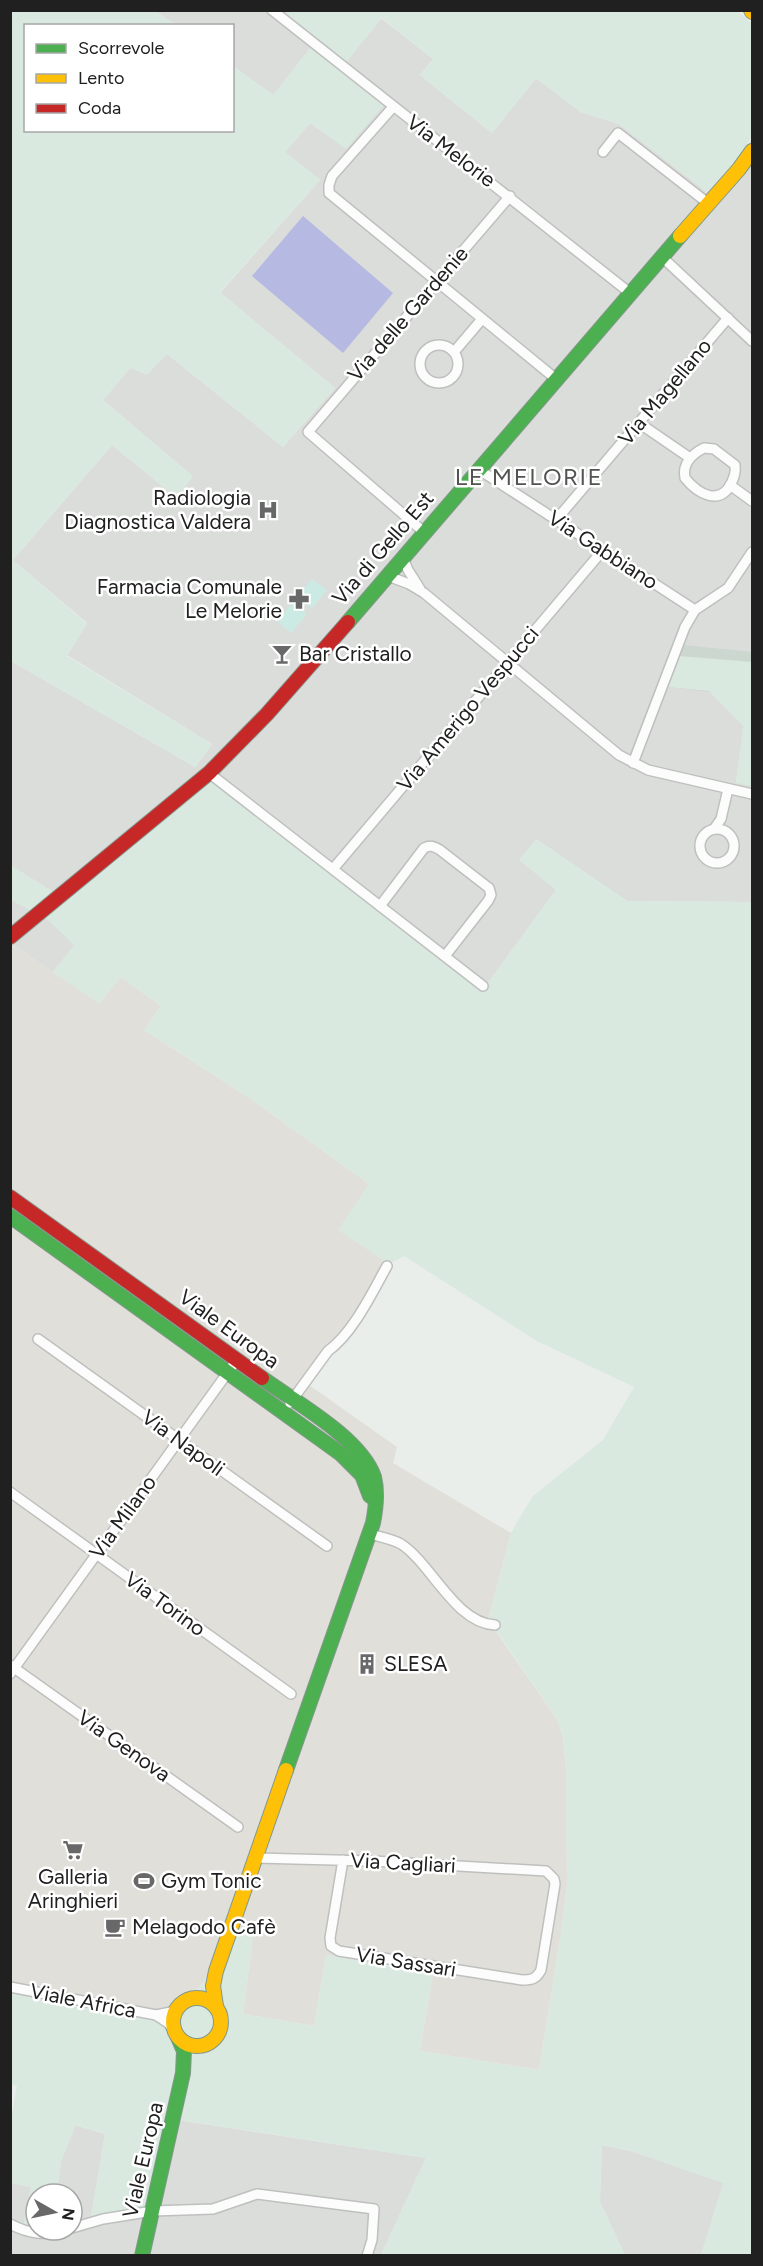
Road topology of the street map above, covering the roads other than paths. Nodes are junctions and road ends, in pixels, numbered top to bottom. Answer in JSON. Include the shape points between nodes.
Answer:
{"nodes":[{"id":1,"x":272,"y":10,"type":"edge"},
{"id":2,"x":393,"y":107,"type":"junction"},
{"id":3,"x":753,"y":151,"type":"edge"},
{"id":4,"x":603,"y":152,"type":"dead end"},
{"id":5,"x":510,"y":196,"type":"junction"},
{"id":6,"x":709,"y":204,"type":"junction"},
{"id":7,"x":662,"y":257,"type":"junction"},
{"id":8,"x":437,"y":281,"type":"junction"},
{"id":9,"x":630,"y":293,"type":"junction"},
{"id":10,"x":728,"y":318,"type":"junction"},
{"id":11,"x":482,"y":319,"type":"junction"},
{"id":12,"x":753,"y":340,"type":"edge"},
{"id":13,"x":454,"y":352,"type":"junction"},
{"id":14,"x":556,"y":379,"type":"junction"},
{"id":15,"x":639,"y":423,"type":"junction"},
{"id":16,"x":690,"y":458,"type":"junction"},
{"id":17,"x":478,"y":470,"type":"junction"},
{"id":18,"x":730,"y":485,"type":"junction"},
{"id":19,"x":753,"y":501,"type":"edge"},
{"id":20,"x":556,"y":520,"type":"junction"},
{"id":21,"x":424,"y":533,"type":"junction"},
{"id":22,"x":603,"y":550,"type":"junction"},
{"id":23,"x":753,"y":552,"type":"edge"},
{"id":24,"x":403,"y":558,"type":"junction"},
{"id":25,"x":388,"y":576,"type":"junction"},
{"id":26,"x":423,"y":593,"type":"junction"},
{"id":27,"x":695,"y":610,"type":"junction"},
{"id":28,"x":507,"y":663,"type":"junction"},
{"id":29,"x":633,"y":763,"type":"junction"},
{"id":30,"x":209,"y":773,"type":"junction"},
{"id":31,"x":728,"y":789,"type":"junction"},
{"id":32,"x":753,"y":794,"type":"edge"},
{"id":33,"x":721,"y":819,"type":"junction"},
{"id":34,"x":714,"y":829,"type":"junction"},
{"id":35,"x":726,"y":831,"type":"junction"},
{"id":36,"x":333,"y":869,"type":"junction"},
{"id":37,"x":380,"y":906,"type":"junction"},
{"id":38,"x":10,"y":937,"type":"edge"},
{"id":39,"x":445,"y":956,"type":"junction"},
{"id":40,"x":483,"y":986,"type":"dead end"},
{"id":41,"x":10,"y":1197,"type":"edge"},
{"id":42,"x":10,"y":1216,"type":"edge"},
{"id":43,"x":387,"y":1266,"type":"dead end"},
{"id":44,"x":38,"y":1339,"type":"dead end"},
{"id":45,"x":236,"y":1361,"type":"junction"},
{"id":46,"x":228,"y":1373,"type":"junction"},
{"id":47,"x":292,"y":1400,"type":"junction"},
{"id":48,"x":284,"y":1413,"type":"junction"},
{"id":49,"x":179,"y":1440,"type":"junction"},
{"id":50,"x":10,"y":1492,"type":"edge"},
{"id":51,"x":372,"y":1529,"type":"junction"},
{"id":52,"x":327,"y":1546,"type":"dead end"},
{"id":53,"x":96,"y":1554,"type":"junction"},
{"id":54,"x":495,"y":1625,"type":"dead end"},
{"id":55,"x":12,"y":1669,"type":"edge"},
{"id":56,"x":291,"y":1694,"type":"dead end"},
{"id":57,"x":238,"y":1827,"type":"dead end"},
{"id":58,"x":256,"y":1858,"type":"junction"},
{"id":59,"x":343,"y":1860,"type":"junction"},
{"id":60,"x":216,"y":1971,"type":"junction"},
{"id":61,"x":533,"y":1980,"type":"joint"},
{"id":62,"x":10,"y":1987,"type":"edge"},
{"id":63,"x":193,"y":1998,"type":"junction"},
{"id":64,"x":216,"y":2006,"type":"junction"},
{"id":65,"x":178,"y":2007,"type":"junction"},
{"id":66,"x":156,"y":2014,"type":"junction"},
{"id":67,"x":176,"y":2035,"type":"junction"},
{"id":68,"x":201,"y":2046,"type":"junction"},
{"id":69,"x":183,"y":2073,"type":"junction"},
{"id":70,"x":153,"y":2211,"type":"junction"},
{"id":71,"x":10,"y":2224,"type":"edge"},
{"id":72,"x":84,"y":2225,"type":"edge"},
{"id":73,"x":24,"y":2231,"type":"edge"},
{"id":74,"x":142,"y":2256,"type":"edge"},
{"id":75,"x":367,"y":2256,"type":"edge"}],
"edges":[{"from":1,"to":2,"type":"street","name":"Via Melorie"},
{"from":2,"to":5,"type":"street","name":"Via Melorie"},
{"from":2,"to":8,"type":"street","via":[[332,176],[329,193]]},
{"from":3,"to":6,"type":"street","name":"Via di Gello Est"},
{"from":4,"to":6,"type":"street","via":[[618,133]]},
{"from":5,"to":8,"type":"street","name":"Via delle Gardenie"},
{"from":5,"to":9,"type":"street","name":"Via Melorie"},
{"from":6,"to":7,"type":"street","name":"Via di Gello Est"},
{"from":7,"to":9,"type":"street","name":"Via di Gello Est"},
{"from":7,"to":10,"type":"street"},
{"from":8,"to":11,"type":"street"},
{"from":8,"to":21,"type":"street","name":"Via delle Gardenie","via":[[308,432]]},
{"from":9,"to":14,"type":"street","name":"Via di Gello Est"},
{"from":10,"to":12,"type":"street"},
{"from":10,"to":15,"type":"street","name":"Via Magellano"},
{"from":11,"to":13,"type":"street"},
{"from":11,"to":14,"type":"street"},
{"from":13,"to":13,"type":"street","via":[[458,366],[452,377],[436,382],[425,377],[420,365],[428,348],[440,345]]},
{"from":14,"to":17,"type":"street","name":"Via di Gello Est"},
{"from":15,"to":16,"type":"street"},
{"from":15,"to":20,"type":"street","name":"Via Magellano"},
{"from":16,"to":18,"type":"street","via":[[704,448],[714,449],[735,465]]},
{"from":16,"to":18,"type":"street","via":[[686,478],[708,496],[718,496]]},
{"from":17,"to":20,"type":"street","name":"Via Gabbiano"},
{"from":17,"to":21,"type":"street","name":"Via di Gello Est"},
{"from":18,"to":19,"type":"street"},
{"from":20,"to":22,"type":"street","name":"Via Gabbiano"},
{"from":21,"to":24,"type":"street","name":"Via di Gello Est"},
{"from":22,"to":27,"type":"street","name":"Via Gabbiano"},
{"from":22,"to":28,"type":"street","name":"Via Amerigo Vespucci"},
{"from":23,"to":27,"type":"street","via":[[728,588]]},
{"from":24,"to":25,"type":"street","name":"Via di Gello Est"},
{"from":24,"to":26,"type":"street"},
{"from":25,"to":26,"type":"street"},
{"from":25,"to":30,"type":"street","name":"Via di Gello Est","via":[[267,714]]},
{"from":26,"to":28,"type":"street"},
{"from":27,"to":29,"type":"street","via":[[678,642]]},
{"from":28,"to":29,"type":"street","via":[[608,748]]},
{"from":28,"to":36,"type":"street","name":"Via Amerigo Vespucci"},
{"from":29,"to":31,"type":"street"},
{"from":30,"to":36,"type":"street"},
{"from":30,"to":38,"type":"street","name":"Via di Gello Est"},
{"from":31,"to":32,"type":"street"},
{"from":31,"to":33,"type":"street"},
{"from":33,"to":34,"type":"street"},
{"from":33,"to":35,"type":"street"},
{"from":34,"to":35,"type":"street"},
{"from":34,"to":35,"type":"street","via":[[705,833],[700,847],[704,857],[714,863],[726,861],[733,852],[733,840]]},
{"from":36,"to":37,"type":"street"},
{"from":37,"to":39,"type":"street"},
{"from":37,"to":39,"type":"street","via":[[424,848],[433,846],[440,850],[489,888],[491,895]]},
{"from":39,"to":40,"type":"street"},
{"from":41,"to":45,"type":"street","name":"Viale Europa"},
{"from":42,"to":46,"type":"street","name":"Viale Europa"},
{"from":43,"to":47,"type":"street","via":[[360,1313]]},
{"from":44,"to":49,"type":"street","name":"Via Napoli"},
{"from":45,"to":46,"type":"street","name":"Via Milano"},
{"from":45,"to":47,"type":"street","name":"Viale Europa"},
{"from":46,"to":48,"type":"street","name":"Viale Europa"},
{"from":46,"to":49,"type":"street","name":"Via Milano"},
{"from":47,"to":48,"type":"street"},
{"from":47,"to":51,"type":"street","name":"Viale Europa","via":[[347,1439],[369,1465],[377,1491]]},
{"from":48,"to":51,"type":"street","name":"Viale Europa","via":[[359,1470],[368,1487]]},
{"from":49,"to":52,"type":"street","name":"Via Napoli"},
{"from":49,"to":53,"type":"street","name":"Via Milano"},
{"from":50,"to":53,"type":"street","name":"Via Torino"},
{"from":51,"to":54,"type":"street","via":[[402,1544],[464,1611],[485,1624]]},
{"from":51,"to":58,"type":"street","name":"Viale Europa"},
{"from":53,"to":55,"type":"street","name":"Via Milano"},
{"from":53,"to":56,"type":"street","name":"Via Torino"},
{"from":55,"to":57,"type":"street","name":"Via Genova"},
{"from":58,"to":59,"type":"street","name":"Via Cagliari"},
{"from":58,"to":60,"type":"street","name":"Viale Europa"},
{"from":59,"to":61,"type":"street","name":"Via Sassari","via":[[330,1938],[331,1946],[339,1952]]},
{"from":59,"to":61,"type":"street","name":"Via Cagliari","via":[[539,1869],[550,1874],[555,1884],[545,1949],[541,1970]]},
{"from":60,"to":63,"type":"street","name":"Viale Europa","via":[[206,1988]]},
{"from":60,"to":64,"type":"street","name":"Viale Europa"},
{"from":62,"to":66,"type":"street","name":"Viale Africa"},
{"from":63,"to":64,"type":"street","via":[[206,1999]]},
{"from":63,"to":65,"type":"street","name":"Viale Europa"},
{"from":64,"to":68,"type":"street","name":"Viale Europa","via":[[221,2019],[219,2034],[211,2043]]},
{"from":65,"to":66,"type":"street","name":"Viale Africa"},
{"from":65,"to":67,"type":"street","name":"Viale Europa","via":[[173,2019]]},
{"from":66,"to":67,"type":"street","name":"Viale Africa"},
{"from":67,"to":68,"type":"street","via":[[187,2044]]},
{"from":67,"to":69,"type":"street","name":"Viale Europa","via":[[184,2051]]},
{"from":68,"to":69,"type":"street","name":"Viale Europa"},
{"from":69,"to":70,"type":"street","name":"Viale Europa"},
{"from":70,"to":72,"type":"street"},
{"from":70,"to":74,"type":"street","name":"Viale Europa"},
{"from":70,"to":75,"type":"street","via":[[213,2209],[257,2194],[374,2209]]},
{"from":71,"to":73,"type":"street"}]}
